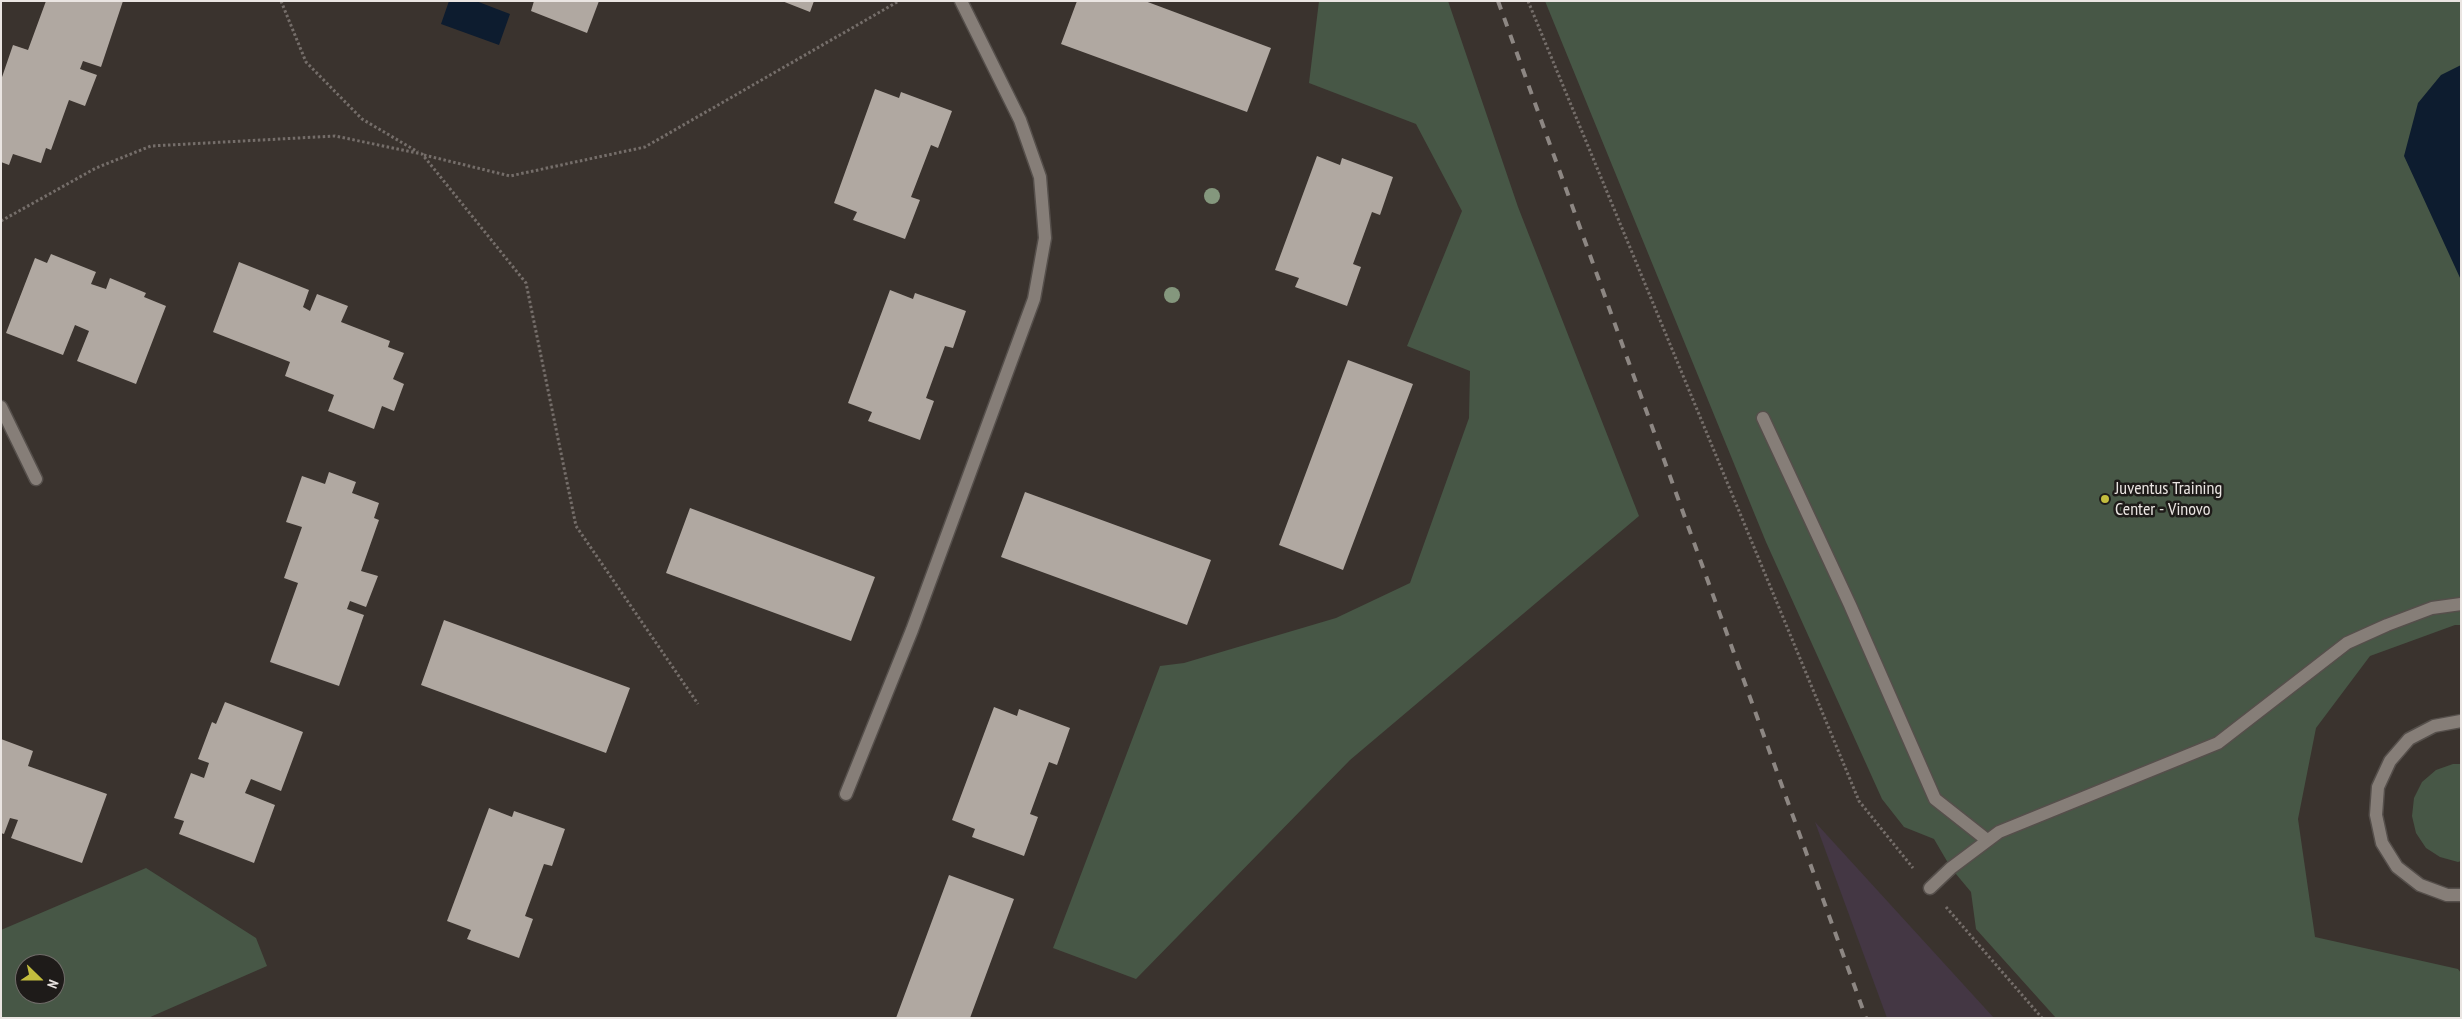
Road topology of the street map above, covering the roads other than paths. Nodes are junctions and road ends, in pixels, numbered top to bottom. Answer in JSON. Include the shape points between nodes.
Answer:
{"nodes":[{"id":1,"x":961,"y":1,"type":"edge"},
{"id":2,"x":1,"y":408,"type":"edge"},
{"id":3,"x":1763,"y":418,"type":"dead end"},
{"id":4,"x":36,"y":479,"type":"dead end"},
{"id":5,"x":2461,"y":604,"type":"edge"},
{"id":6,"x":2461,"y":721,"type":"edge"},
{"id":7,"x":846,"y":794,"type":"dead end"},
{"id":8,"x":1987,"y":840,"type":"junction"},
{"id":9,"x":1930,"y":888,"type":"road end"},
{"id":10,"x":2461,"y":895,"type":"edge"}],
"edges":[{"from":1,"to":7,"type":"street","via":[[1020,120],[1040,177],[1045,238],[1034,299],[912,630]]},
{"from":2,"to":4,"type":"street"},
{"from":3,"to":8,"type":"street","via":[[1935,799]]},
{"from":5,"to":8,"type":"street","via":[[2432,608],[2347,643],[2218,743],[1998,832]]},
{"from":6,"to":10,"type":"street","via":[[2434,726],[2409,739],[2390,761],[2378,787],[2376,815],[2382,843],[2398,867],[2420,885],[2447,895]]},
{"from":8,"to":9,"type":"street"}]}
